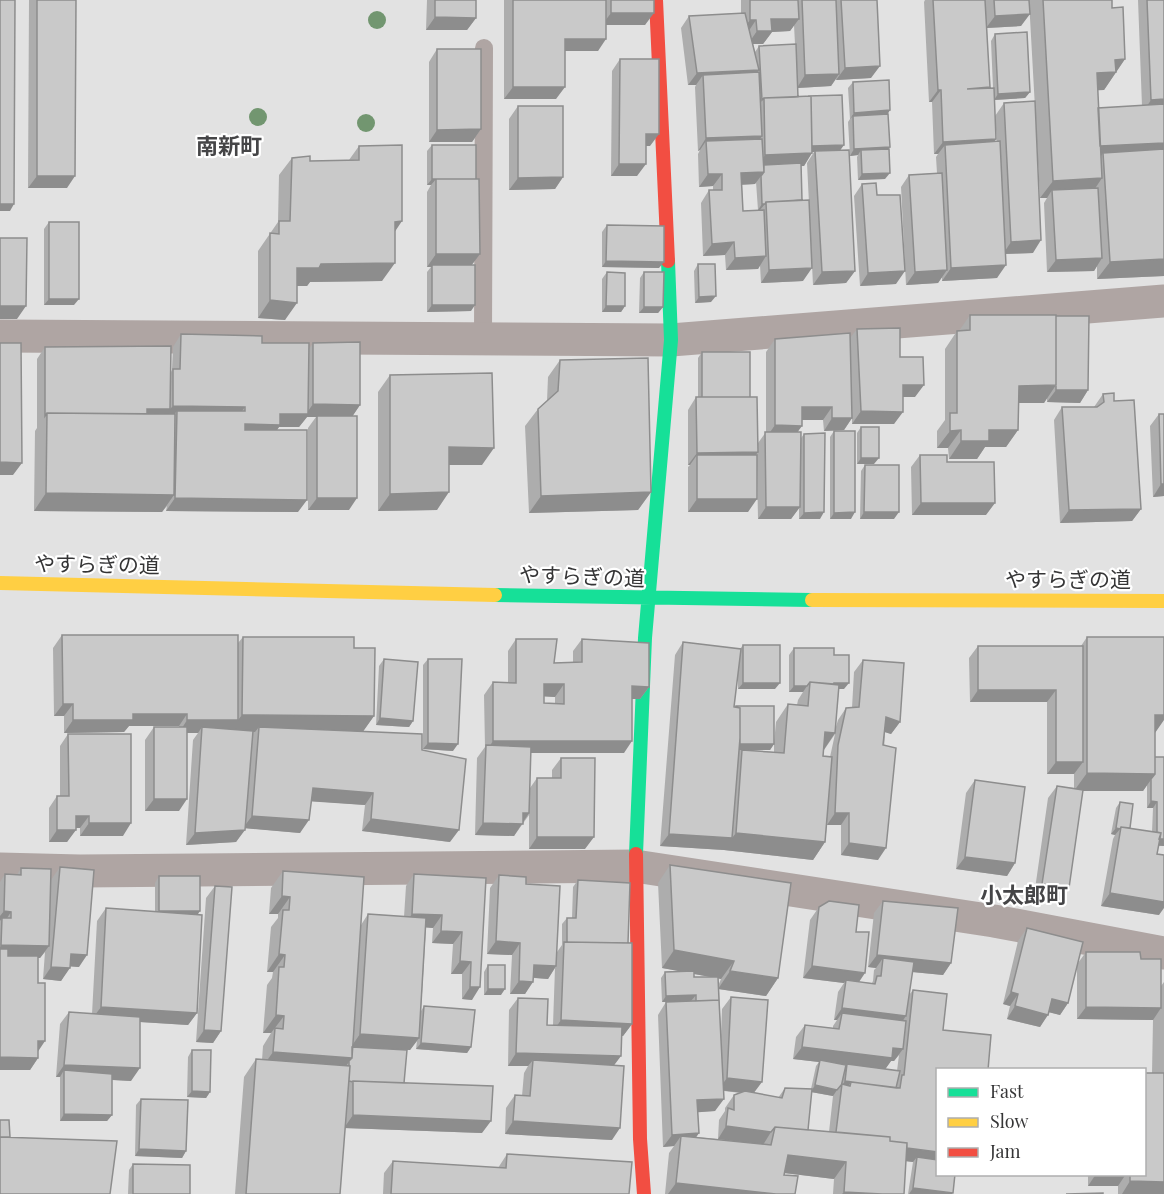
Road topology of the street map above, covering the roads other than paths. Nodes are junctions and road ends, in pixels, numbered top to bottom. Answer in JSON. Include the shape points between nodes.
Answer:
{"nodes":[{"id":1,"x":656,"y":0,"type":"edge"},
{"id":2,"x":484,"y":48,"type":"dead end"},
{"id":3,"x":1164,"y":301,"type":"edge"},
{"id":4,"x":0,"y":336,"type":"edge"},
{"id":5,"x":483,"y":339,"type":"junction"},
{"id":6,"x":671,"y":340,"type":"junction"},
{"id":7,"x":0,"y":584,"type":"edge"},
{"id":8,"x":648,"y":600,"type":"junction"},
{"id":9,"x":1164,"y":601,"type":"edge"},
{"id":10,"x":635,"y":866,"type":"junction"},
{"id":11,"x":0,"y":869,"type":"edge"},
{"id":12,"x":1164,"y":953,"type":"edge"},
{"id":13,"x":644,"y":1194,"type":"edge"}],
"edges":[{"from":1,"to":6,"type":"street"},
{"from":2,"to":5,"type":"lane"},
{"from":3,"to":6,"type":"street"},
{"from":4,"to":5,"type":"street"},
{"from":5,"to":6,"type":"street"},
{"from":6,"to":8,"type":"street"},
{"from":7,"to":8,"type":"street","name":"やすらぎの道"},
{"from":8,"to":9,"type":"street","name":"やすらぎの道"},
{"from":8,"to":10,"type":"street"},
{"from":10,"to":11,"type":"street"},
{"from":10,"to":12,"type":"street","via":[[994,921]]},
{"from":10,"to":13,"type":"street"}]}
